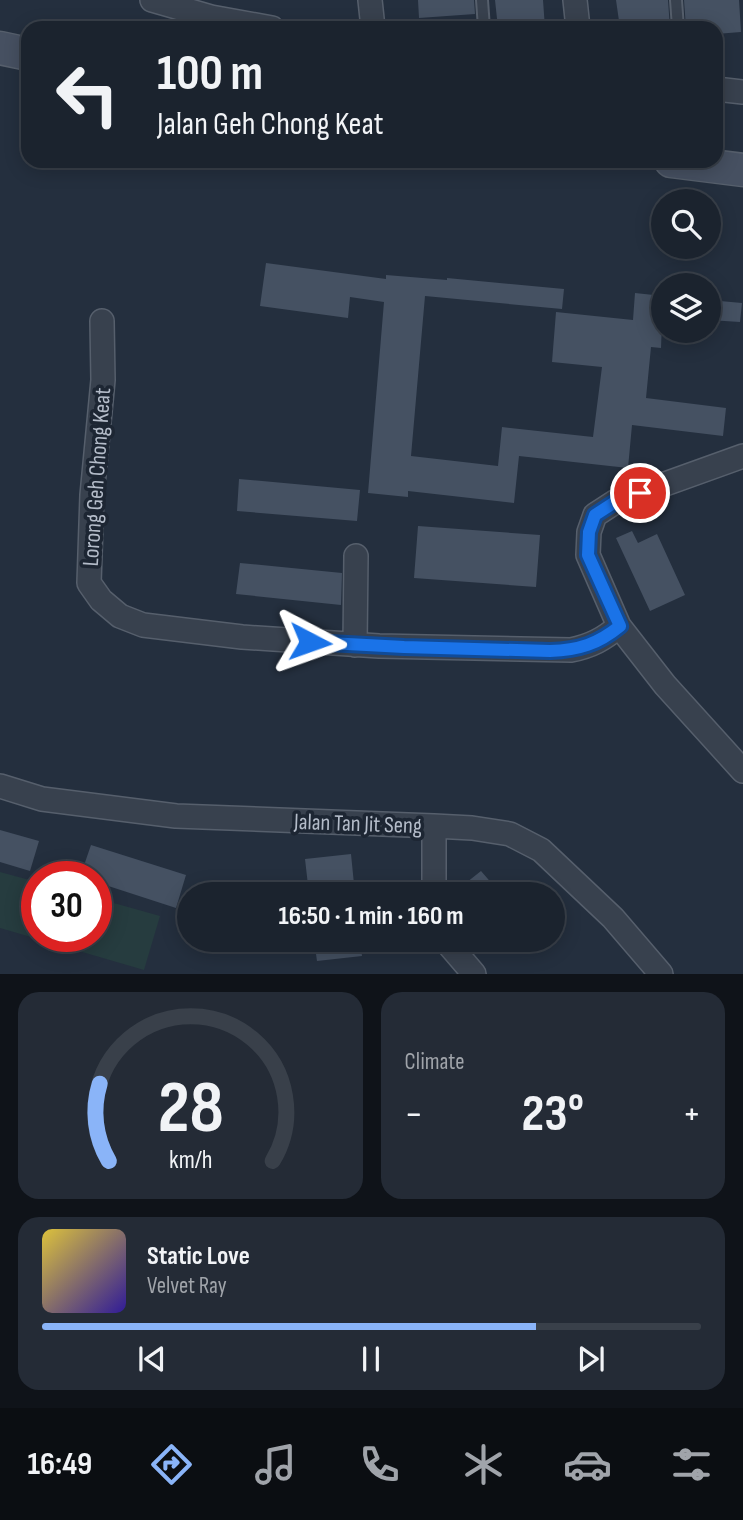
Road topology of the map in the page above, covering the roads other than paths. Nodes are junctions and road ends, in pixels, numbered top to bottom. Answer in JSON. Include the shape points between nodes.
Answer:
{"nodes":[{"id":1,"x":152,"y":0,"type":"edge"},
{"id":2,"x":370,"y":0,"type":"edge"},
{"id":3,"x":482,"y":0,"type":"edge"},
{"id":4,"x":575,"y":0,"type":"edge"},
{"id":5,"x":676,"y":0,"type":"edge"},
{"id":6,"x":233,"y":21,"type":"edge"},
{"id":7,"x":372,"y":21,"type":"edge"},
{"id":8,"x":484,"y":21,"type":"edge"},
{"id":9,"x":577,"y":21,"type":"edge"},
{"id":10,"x":678,"y":21,"type":"edge"},
{"id":11,"x":0,"y":48,"type":"edge"},
{"id":12,"x":21,"y":52,"type":"edge"},
{"id":13,"x":723,"y":90,"type":"edge"},
{"id":14,"x":743,"y":92,"type":"edge"},
{"id":15,"x":723,"y":168,"type":"edge"},
{"id":16,"x":743,"y":170,"type":"edge"},
{"id":17,"x":103,"y":321,"type":"dead end"},
{"id":18,"x":743,"y":456,"type":"edge"},
{"id":19,"x":356,"y":556,"type":"dead end"},
{"id":20,"x":620,"y":626,"type":"junction"},
{"id":21,"x":355,"y":645,"type":"junction"},
{"id":22,"x":743,"y":771,"type":"edge"},
{"id":23,"x":0,"y":786,"type":"edge"},
{"id":24,"x":434,"y":826,"type":"junction"},
{"id":25,"x":434,"y":882,"type":"edge"},
{"id":26,"x":455,"y":952,"type":"edge"},
{"id":27,"x":474,"y":974,"type":"edge"},
{"id":28,"x":661,"y":974,"type":"edge"}],
"edges":[{"from":1,"to":6,"type":"street"},
{"from":2,"to":7,"type":"street"},
{"from":3,"to":8,"type":"lane"},
{"from":4,"to":9,"type":"street"},
{"from":5,"to":10,"type":"lane"},
{"from":11,"to":12,"type":"main road"},
{"from":13,"to":14,"type":"street"},
{"from":15,"to":16,"type":"main road"},
{"from":17,"to":21,"type":"street","name":"Lorong Geh Chong Keat","via":[[103,380],[89,551],[89,583],[101,600],[120,616],[143,625]]},
{"from":18,"to":20,"type":"street","via":[[615,502],[595,515],[588,555]]},
{"from":19,"to":21,"type":"street"},
{"from":20,"to":21,"type":"street","name":"Lorong Geh Chong Keat","via":[[604,638],[571,650]]},
{"from":20,"to":22,"type":"street","via":[[664,685]]},
{"from":23,"to":24,"type":"street","name":"Jalan Tan Jit Seng","via":[[42,799],[176,816]]},
{"from":24,"to":25,"type":"street"},
{"from":24,"to":28,"type":"street","name":"Jalan Tan Jit Seng","via":[[510,834],[541,850],[612,918]]},
{"from":26,"to":27,"type":"street"}]}
